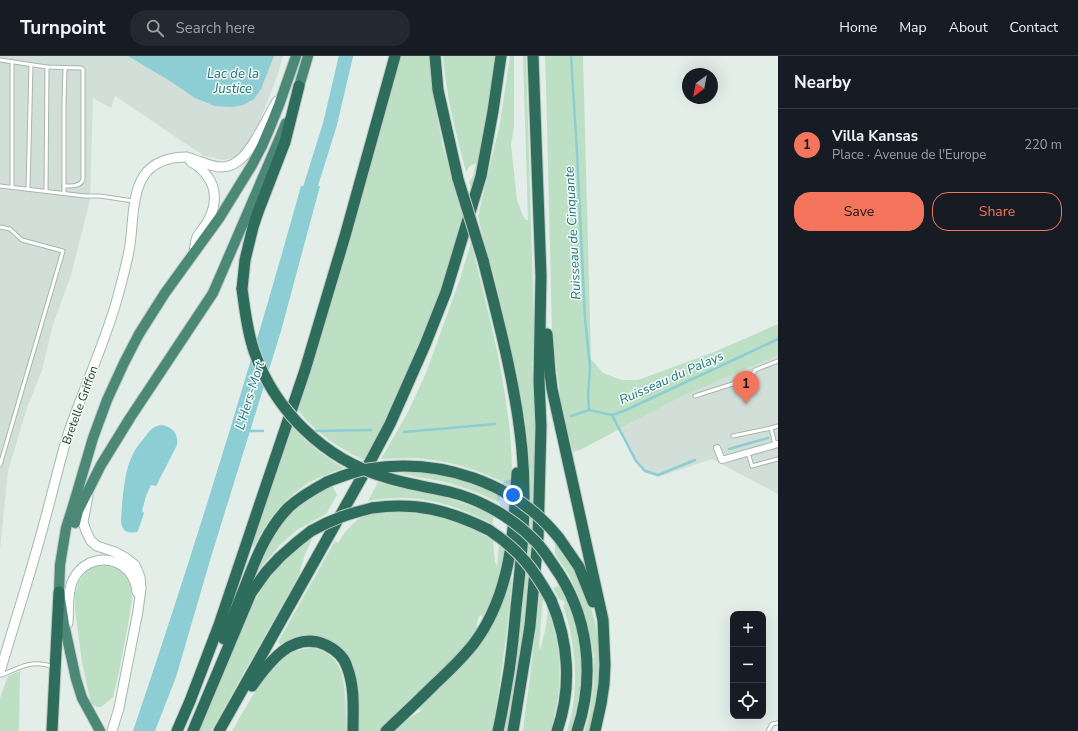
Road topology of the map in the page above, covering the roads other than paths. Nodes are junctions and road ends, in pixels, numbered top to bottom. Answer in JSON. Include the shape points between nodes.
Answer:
{"nodes":[{"id":1,"x":296,"y":56,"type":"edge"},
{"id":2,"x":308,"y":56,"type":"edge"},
{"id":3,"x":395,"y":56,"type":"edge"},
{"id":4,"x":435,"y":56,"type":"edge"},
{"id":5,"x":501,"y":56,"type":"edge"},
{"id":6,"x":533,"y":56,"type":"edge"},
{"id":7,"x":0,"y":60,"type":"edge"},
{"id":8,"x":12,"y":62,"type":"junction"},
{"id":9,"x":31,"y":65,"type":"junction"},
{"id":10,"x":47,"y":67,"type":"junction"},
{"id":11,"x":65,"y":68,"type":"junction"},
{"id":12,"x":285,"y":86,"type":"junction"},
{"id":13,"x":299,"y":86,"type":"junction"},
{"id":14,"x":178,"y":158,"type":"junction"},
{"id":15,"x":0,"y":186,"type":"edge"},
{"id":16,"x":64,"y":186,"type":"junction"},
{"id":17,"x":12,"y":187,"type":"junction"},
{"id":18,"x":28,"y":189,"type":"junction"},
{"id":19,"x":46,"y":191,"type":"junction"},
{"id":20,"x":64,"y":193,"type":"junction"},
{"id":21,"x":135,"y":202,"type":"junction"},
{"id":22,"x":0,"y":227,"type":"edge"},
{"id":23,"x":193,"y":254,"type":"junction"},
{"id":24,"x":541,"y":276,"type":"junction"},
{"id":25,"x":778,"y":361,"type":"edge"},
{"id":26,"x":695,"y":396,"type":"dead end"},
{"id":27,"x":518,"y":420,"type":"junction"},
{"id":28,"x":778,"y":426,"type":"edge"},
{"id":29,"x":771,"y":428,"type":"junction"},
{"id":30,"x":733,"y":436,"type":"dead end"},
{"id":31,"x":777,"y":444,"type":"edge"},
{"id":32,"x":717,"y":448,"type":"dead end"},
{"id":33,"x":748,"y":452,"type":"junction"},
{"id":34,"x":778,"y":459,"type":"edge"},
{"id":35,"x":0,"y":465,"type":"edge"},
{"id":36,"x":88,"y":492,"type":"junction"},
{"id":37,"x":59,"y":592,"type":"junction"},
{"id":38,"x":138,"y":611,"type":"junction"},
{"id":39,"x":68,"y":623,"type":"junction"},
{"id":40,"x":603,"y":641,"type":"junction"},
{"id":41,"x":55,"y":668,"type":"junction"},
{"id":42,"x":0,"y":672,"type":"edge"},
{"id":43,"x":218,"y":673,"type":"junction"},
{"id":44,"x":0,"y":675,"type":"edge"},
{"id":45,"x":89,"y":711,"type":"junction"},
{"id":46,"x":228,"y":716,"type":"junction"},
{"id":47,"x":778,"y":723,"type":"edge"},
{"id":48,"x":52,"y":731,"type":"edge"},
{"id":49,"x":100,"y":731,"type":"edge"},
{"id":50,"x":112,"y":731,"type":"edge"},
{"id":51,"x":177,"y":731,"type":"edge"},
{"id":52,"x":192,"y":731,"type":"edge"},
{"id":53,"x":219,"y":731,"type":"edge"},
{"id":54,"x":353,"y":731,"type":"edge"},
{"id":55,"x":386,"y":731,"type":"edge"},
{"id":56,"x":498,"y":731,"type":"edge"},
{"id":57,"x":513,"y":731,"type":"edge"},
{"id":58,"x":557,"y":731,"type":"edge"},
{"id":59,"x":577,"y":731,"type":"edge"},
{"id":60,"x":595,"y":731,"type":"edge"},
{"id":61,"x":768,"y":731,"type":"edge"}],
"edges":[{"from":1,"to":12,"type":"highway"},
{"from":2,"to":13,"type":"highway"},
{"from":3,"to":51,"type":"highway","via":[[346,236],[305,370],[219,626]]},
{"from":4,"to":27,"type":"highway","bridge":true,"via":[[438,90],[458,179],[483,260],[512,382]]},
{"from":5,"to":46,"type":"highway","via":[[481,176],[446,292],[425,345],[367,469]]},
{"from":6,"to":24,"type":"highway"},
{"from":7,"to":8,"type":"lane"},
{"from":8,"to":9,"type":"lane"},
{"from":8,"to":17,"type":"lane"},
{"from":9,"to":10,"type":"lane"},
{"from":9,"to":18,"type":"lane"},
{"from":10,"to":11,"type":"lane"},
{"from":10,"to":19,"type":"lane"},
{"from":11,"to":16,"type":"lane"},
{"from":11,"to":16,"type":"lane","via":[[83,69],[83,172],[81,183],[77,186]]},
{"from":12,"to":14,"type":"main road","name":"Bretelle Griffon","via":[[253,144],[238,162],[219,167],[188,157]]},
{"from":12,"to":23,"type":"highway","via":[[271,125],[252,165],[220,217]]},
{"from":13,"to":36,"type":"highway","via":[[279,140],[213,293],[113,445]]},
{"from":13,"to":59,"type":"highway","bridge":true,"via":[[285,142],[258,212],[244,260],[242,289],[246,317],[259,363],[283,406],[305,430],[331,451],[369,472],[452,492],[472,500],[504,516],[536,542],[563,578],[583,629],[588,672],[586,695]]},
{"from":14,"to":21,"type":"main road","name":"Bretelle Griffon","via":[[156,163],[148,170],[138,186]]},
{"from":14,"to":23,"type":"main road","via":[[203,170],[214,188],[214,207],[197,238]]},
{"from":15,"to":17,"type":"lane"},
{"from":16,"to":20,"type":"lane"},
{"from":17,"to":18,"type":"lane"},
{"from":18,"to":19,"type":"lane"},
{"from":19,"to":20,"type":"lane"},
{"from":20,"to":21,"type":"lane"},
{"from":21,"to":42,"type":"main road","name":"Bretelle Griffon","via":[[129,246],[116,303],[69,431]]},
{"from":22,"to":35,"type":"lane","via":[[10,229],[22,240],[64,250]]},
{"from":23,"to":37,"type":"highway","via":[[139,334],[107,400],[66,528]]},
{"from":24,"to":40,"type":"highway","via":[[545,288],[552,389],[603,620]]},
{"from":24,"to":57,"type":"highway","via":[[538,538],[530,626]]},
{"from":25,"to":26,"type":"lane","via":[[755,370],[751,378]]},
{"from":27,"to":55,"type":"highway","via":[[513,530],[507,570],[496,605],[474,642],[460,659]]},
{"from":27,"to":56,"type":"highway","via":[[522,450],[523,537],[508,676]]},
{"from":28,"to":29,"type":"lane"},
{"from":29,"to":30,"type":"lane"},
{"from":29,"to":31,"type":"lane"},
{"from":31,"to":33,"type":"street"},
{"from":32,"to":33,"type":"street","via":[[722,460]]},
{"from":33,"to":34,"type":"lane","via":[[752,466]]},
{"from":36,"to":38,"type":"main road","via":[[83,522],[86,531],[97,546],[126,558],[134,565],[140,576]]},
{"from":36,"to":39,"type":"highway","via":[[78,511],[72,531],[66,571]]},
{"from":37,"to":41,"type":"highway"},
{"from":37,"to":45,"type":"highway","via":[[76,679]]},
{"from":38,"to":39,"type":"main road","via":[[132,575],[122,565],[110,560],[98,560],[78,572],[73,580]]},
{"from":38,"to":50,"type":"main road"},
{"from":39,"to":45,"type":"highway"},
{"from":40,"to":43,"type":"highway","bridge":true,"via":[[592,597],[579,567],[559,538],[534,513],[481,480],[436,468],[386,467],[366,469],[327,482],[304,495],[279,518],[255,560],[220,649]]},
{"from":40,"to":60,"type":"highway","via":[[604,684]]},
{"from":41,"to":44,"type":"lane","via":[[32,663]]},
{"from":41,"to":48,"type":"highway"},
{"from":43,"to":52,"type":"highway"},
{"from":43,"to":58,"type":"highway","bridge":true,"via":[[251,593],[266,572],[297,542],[311,531],[340,517],[388,506],[421,507],[457,516],[489,530],[521,556],[551,600],[565,646],[567,683]]},
{"from":45,"to":49,"type":"highway"},
{"from":46,"to":53,"type":"highway"},
{"from":46,"to":54,"type":"highway","via":[[280,653],[295,644],[312,642],[320,643],[340,654],[347,666],[352,684]]},
{"from":47,"to":61,"type":"lane","via":[[772,724]]}]}
